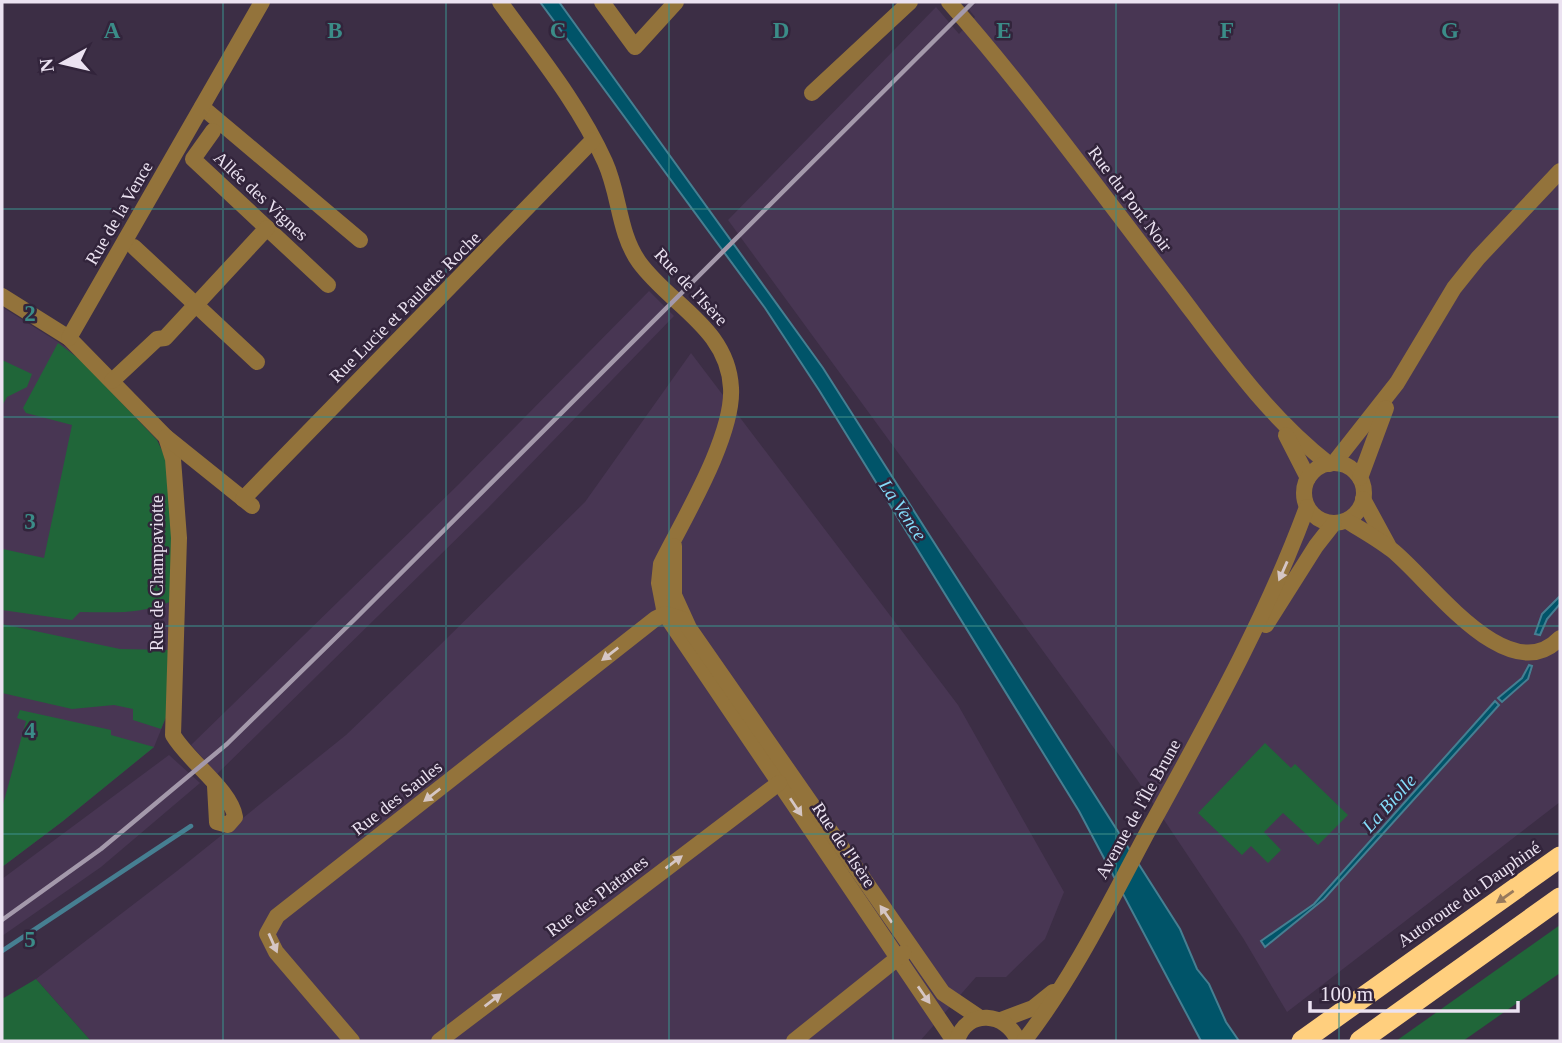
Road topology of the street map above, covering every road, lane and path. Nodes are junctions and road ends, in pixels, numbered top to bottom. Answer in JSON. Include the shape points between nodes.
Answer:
{"nodes":[{"id":1,"x":262,"y":2,"type":"edge"},
{"id":2,"x":500,"y":2,"type":"edge"},
{"id":3,"x":602,"y":2,"type":"edge"},
{"id":4,"x":676,"y":2,"type":"edge"},
{"id":5,"x":910,"y":2,"type":"edge"},
{"id":6,"x":949,"y":2,"type":"edge"},
{"id":7,"x":812,"y":93,"type":"dead end"},
{"id":8,"x":202,"y":107,"type":"junction"},
{"id":9,"x":213,"y":131,"type":"dead end"},
{"id":10,"x":593,"y":140,"type":"junction"},
{"id":11,"x":1560,"y":171,"type":"edge"},
{"id":12,"x":267,"y":228,"type":"junction"},
{"id":13,"x":360,"y":240,"type":"dead end"},
{"id":14,"x":134,"y":247,"type":"dead end"},
{"id":15,"x":328,"y":285,"type":"dead end"},
{"id":16,"x":2,"y":296,"type":"edge"},
{"id":17,"x":196,"y":306,"type":"junction"},
{"id":18,"x":69,"y":338,"type":"junction"},
{"id":19,"x":257,"y":362,"type":"dead end"},
{"id":20,"x":112,"y":381,"type":"junction"},
{"id":21,"x":1397,"y":383,"type":"junction"},
{"id":22,"x":1278,"y":420,"type":"junction"},
{"id":23,"x":166,"y":437,"type":"junction"},
{"id":24,"x":1332,"y":463,"type":"junction"},
{"id":25,"x":1308,"y":478,"type":"junction"},
{"id":26,"x":1360,"y":478,"type":"junction"},
{"id":27,"x":1363,"y":499,"type":"junction"},
{"id":28,"x":1307,"y":508,"type":"junction"},
{"id":29,"x":1341,"y":522,"type":"junction"},
{"id":30,"x":674,"y":538,"type":"junction"},
{"id":31,"x":1392,"y":550,"type":"junction"},
{"id":32,"x":665,"y":614,"type":"junction"},
{"id":33,"x":684,"y":620,"type":"junction"},
{"id":34,"x":1560,"y":638,"type":"edge"},
{"id":35,"x":1247,"y":649,"type":"junction"},
{"id":36,"x":779,"y":783,"type":"junction"},
{"id":37,"x":215,"y":786,"type":"dead end"},
{"id":38,"x":1560,"y":857,"type":"edge"},
{"id":39,"x":1560,"y":898,"type":"edge"},
{"id":40,"x":904,"y":953,"type":"junction"},
{"id":41,"x":1060,"y":987,"type":"junction"},
{"id":42,"x":980,"y":1018,"type":"junction"},
{"id":43,"x":1001,"y":1020,"type":"junction"},
{"id":44,"x":352,"y":1041,"type":"edge"},
{"id":45,"x":439,"y":1041,"type":"edge"},
{"id":46,"x":794,"y":1041,"type":"edge"},
{"id":47,"x":956,"y":1041,"type":"edge"},
{"id":48,"x":1018,"y":1041,"type":"edge"},
{"id":49,"x":1024,"y":1041,"type":"edge"},
{"id":50,"x":1302,"y":1041,"type":"edge"},
{"id":51,"x":1360,"y":1041,"type":"edge"}],
"edges":[{"from":1,"to":8,"type":"street","name":"Rue de la Vence"},
{"from":2,"to":10,"type":"street","name":"Rue de l'Isère","via":[[562,87]]},
{"from":3,"to":4,"type":"street","via":[[635,47]]},
{"from":5,"to":7,"type":"street"},
{"from":6,"to":22,"type":"street","name":"Rue du Pont Noir","via":[[1017,82]]},
{"from":8,"to":13,"type":"street"},
{"from":8,"to":18,"type":"street","name":"Rue de la Vence"},
{"from":9,"to":12,"type":"street","name":"Allée des Vignes","via":[[193,159]]},
{"from":10,"to":23,"type":"street","name":"Rue Lucie et Paulette Roche","via":[[247,503]]},
{"from":10,"to":30,"type":"street","name":"Rue de l'Isère","via":[[613,181],[628,244],[640,264],[702,323],[719,346],[731,387],[726,430]]},
{"from":11,"to":21,"type":"street","via":[[1454,288]]},
{"from":12,"to":15,"type":"street","name":"Allée des Vignes"},
{"from":12,"to":17,"type":"street"},
{"from":14,"to":17,"type":"street"},
{"from":16,"to":18,"type":"street"},
{"from":17,"to":19,"type":"street"},
{"from":17,"to":20,"type":"street"},
{"from":18,"to":20,"type":"street"},
{"from":20,"to":23,"type":"street"},
{"from":21,"to":24,"type":"street"},
{"from":21,"to":26,"type":"street"},
{"from":22,"to":24,"type":"street","name":"Rue du Pont Noir"},
{"from":22,"to":25,"type":"street","name":"Rue du Pont Noir"},
{"from":23,"to":37,"type":"street","name":"Rue de Champaviotte","via":[[173,459],[179,538],[173,735],[184,754]]},
{"from":24,"to":25,"type":"street"},
{"from":24,"to":26,"type":"street","via":[[1348,467]]},
{"from":25,"to":28,"type":"street"},
{"from":26,"to":27,"type":"street"},
{"from":27,"to":29,"type":"street","via":[[1355,515]]},
{"from":27,"to":31,"type":"street"},
{"from":28,"to":29,"type":"street","via":[[1318,519]]},
{"from":28,"to":35,"type":"street","name":"Avenue de l'Île Brune","one_way":true},
{"from":29,"to":31,"type":"street"},
{"from":29,"to":35,"type":"street","name":"Avenue de l'Île Brune","via":[[1316,546]]},
{"from":30,"to":32,"type":"street","name":"Rue de l'Isère","via":[[661,565]]},
{"from":30,"to":33,"type":"street","name":"Rue de l'Isère","via":[[674,595]]},
{"from":31,"to":34,"type":"street","via":[[1476,631],[1502,648],[1514,652],[1537,649]]},
{"from":32,"to":33,"type":"street"},
{"from":32,"to":36,"type":"street","name":"Rue de l'Isère"},
{"from":32,"to":44,"type":"street","name":"Rue des Saules","one_way":true,"via":[[278,916],[267,934],[275,952]]},
{"from":40,"to":33,"type":"street","name":"Rue de l'Isère","one_way":true},
{"from":35,"to":41,"type":"street","name":"Avenue de l'Île Brune"},
{"from":36,"to":40,"type":"street","name":"Rue de l'Isère","one_way":true},
{"from":45,"to":36,"type":"street","name":"Rue des Platanes","one_way":true},
{"from":38,"to":50,"type":"highway","name":"Autoroute du Dauphiné","one_way":true},
{"from":39,"to":51,"type":"highway"},
{"from":40,"to":42,"type":"street","name":"Rue de l'Isère","via":[[943,993]]},
{"from":40,"to":46,"type":"street"},
{"from":40,"to":47,"type":"street","name":"Rue de l'Isère","one_way":true},
{"from":41,"to":43,"type":"street","name":"Avenue de l'Île Brune","via":[[1033,1008]]},
{"from":41,"to":49,"type":"street","name":"Avenue de l'Île Brune"},
{"from":42,"to":43,"type":"street"},
{"from":42,"to":47,"type":"street","via":[[963,1028]]},
{"from":43,"to":48,"type":"street"}]}
